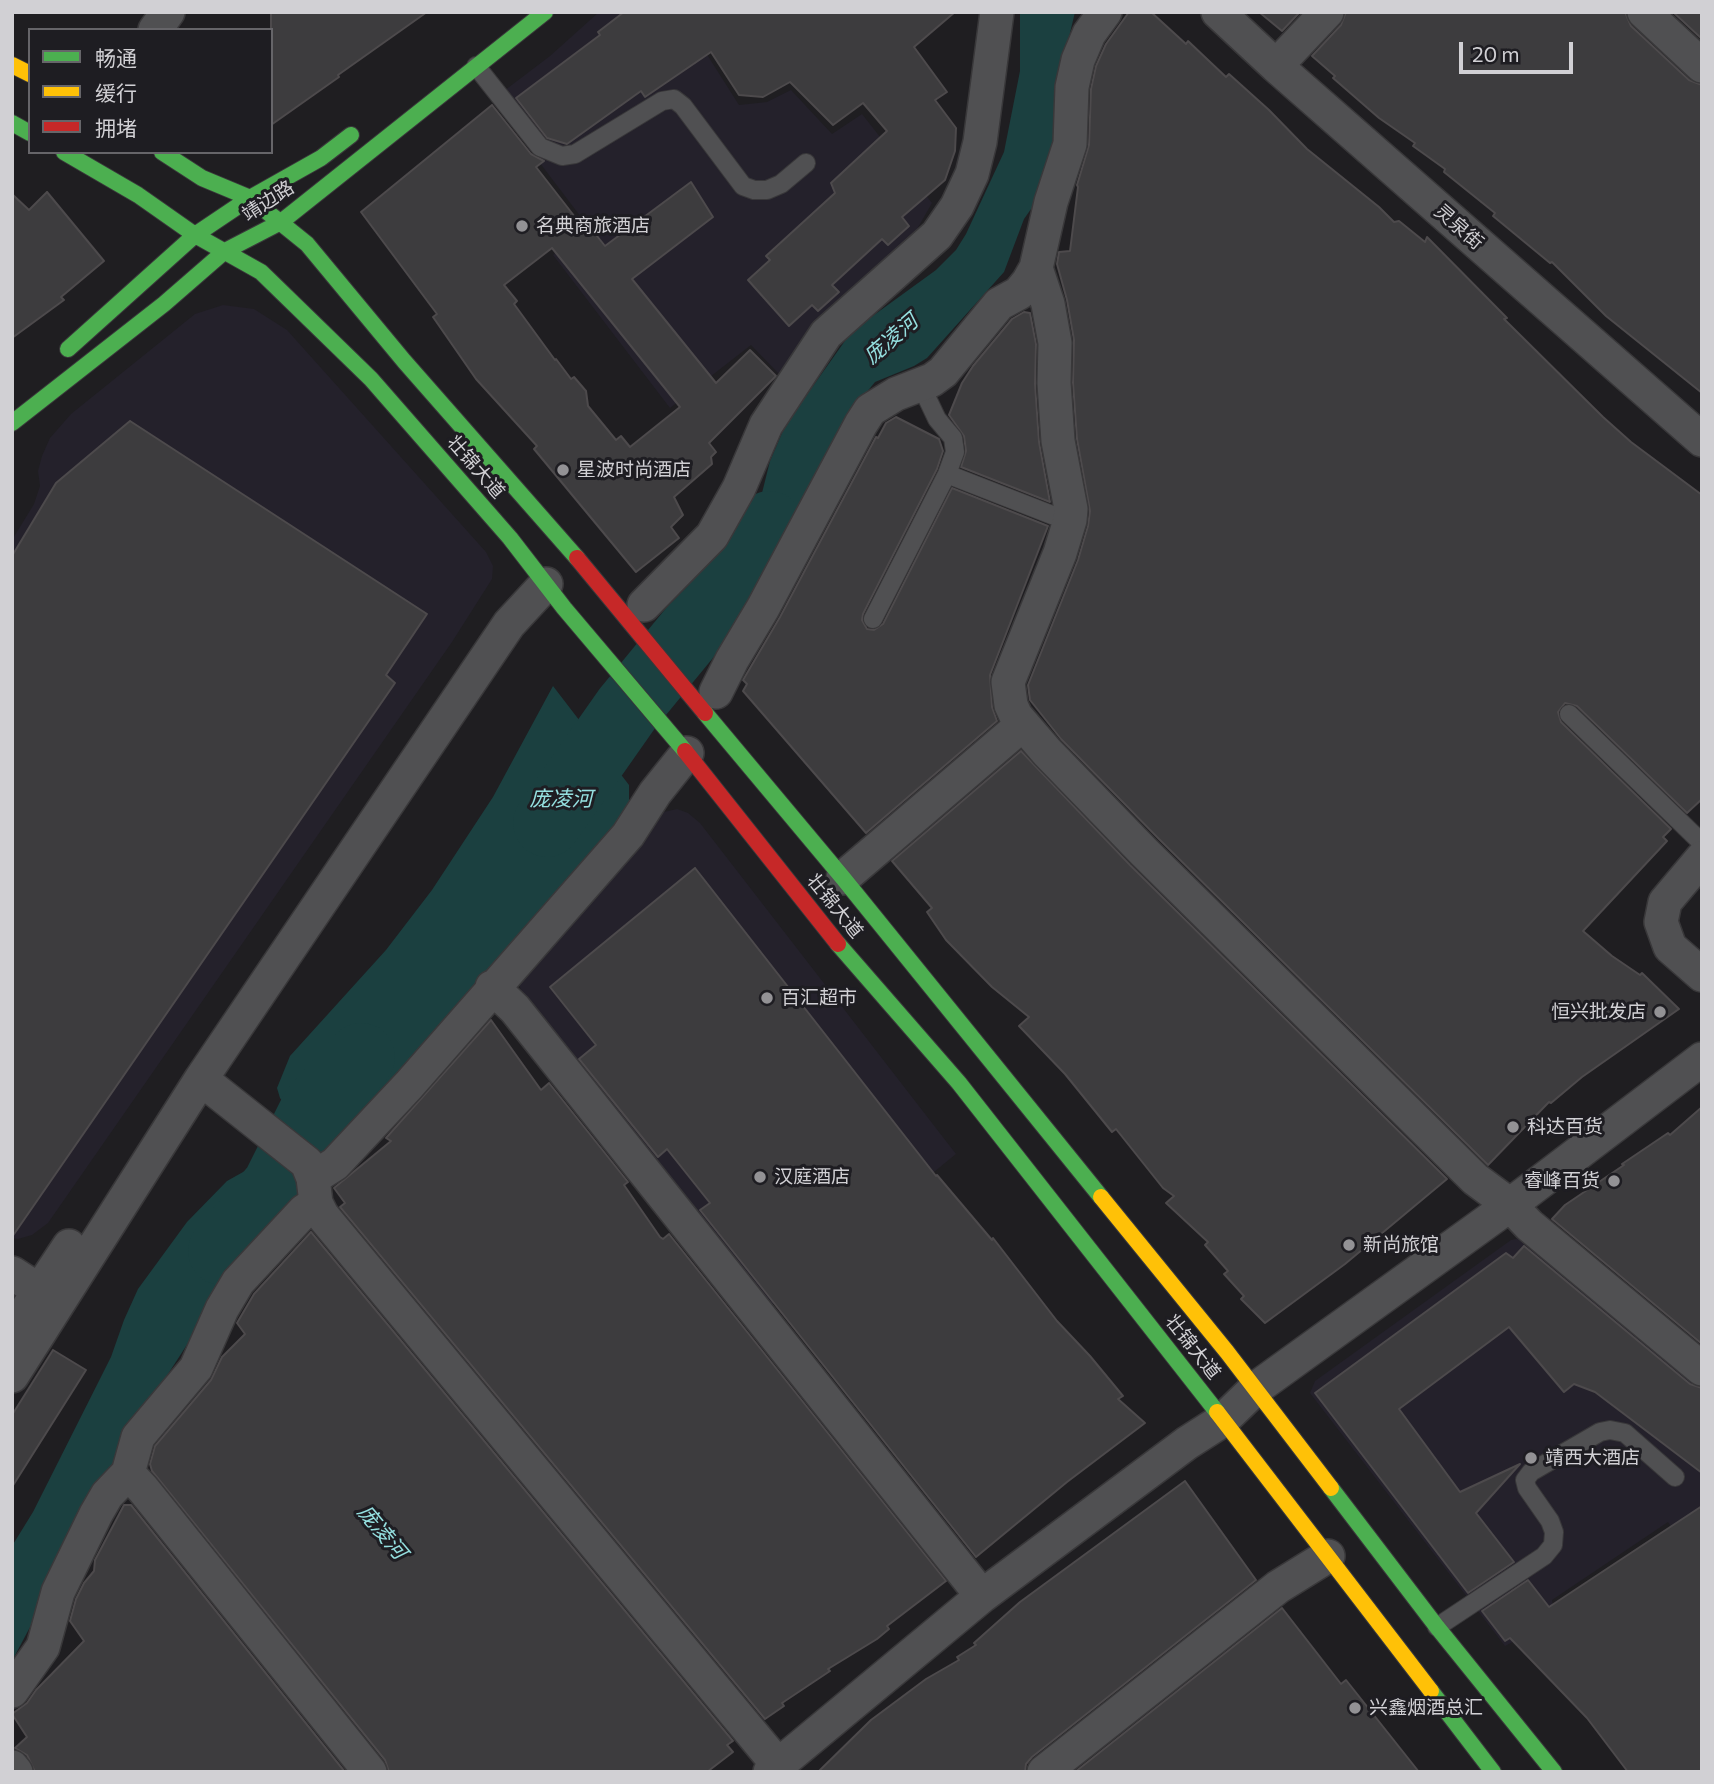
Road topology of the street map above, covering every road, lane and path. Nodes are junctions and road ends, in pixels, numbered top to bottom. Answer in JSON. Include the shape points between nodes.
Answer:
{"nodes":[{"id":1,"x":168,"y":12,"type":"edge"},
{"id":2,"x":545,"y":12,"type":"edge"},
{"id":3,"x":997,"y":12,"type":"edge"},
{"id":4,"x":1105,"y":12,"type":"edge"},
{"id":5,"x":1218,"y":12,"type":"edge"},
{"id":6,"x":1327,"y":12,"type":"edge"},
{"id":7,"x":1644,"y":12,"type":"edge"},
{"id":8,"x":156,"y":28,"type":"edge"},
{"id":9,"x":12,"y":65,"type":"edge"},
{"id":10,"x":476,"y":66,"type":"junction"},
{"id":11,"x":1276,"y":66,"type":"junction"},
{"id":12,"x":1702,"y":66,"type":"edge"},
{"id":13,"x":28,"y":73,"type":"edge"},
{"id":14,"x":12,"y":123,"type":"edge"},
{"id":15,"x":362,"y":126,"type":"dead end"},
{"id":16,"x":28,"y":132,"type":"edge"},
{"id":17,"x":67,"y":154,"type":"edge"},
{"id":18,"x":165,"y":154,"type":"edge"},
{"id":19,"x":806,"y":163,"type":"dead end"},
{"id":20,"x":250,"y":198,"type":"junction"},
{"id":21,"x":281,"y":222,"type":"junction"},
{"id":22,"x":195,"y":235,"type":"junction"},
{"id":23,"x":225,"y":251,"type":"junction"},
{"id":24,"x":1036,"y":268,"type":"junction"},
{"id":25,"x":54,"y":361,"type":"dead end"},
{"id":26,"x":925,"y":383,"type":"junction"},
{"id":27,"x":12,"y":423,"type":"edge"},
{"id":28,"x":1702,"y":440,"type":"edge"},
{"id":29,"x":947,"y":474,"type":"junction"},
{"id":30,"x":1070,"y":520,"type":"junction"},
{"id":31,"x":541,"y":578,"type":"junction"},
{"id":32,"x":637,"y":614,"type":"junction"},
{"id":33,"x":873,"y":619,"type":"dead end"},
{"id":34,"x":716,"y":692,"type":"dead end"},
{"id":35,"x":1569,"y":714,"type":"dead end"},
{"id":36,"x":1022,"y":725,"type":"junction"},
{"id":37,"x":687,"y":753,"type":"junction"},
{"id":38,"x":1702,"y":843,"type":"edge"},
{"id":39,"x":1702,"y":858,"type":"edge"},
{"id":40,"x":843,"y":878,"type":"junction"},
{"id":41,"x":1702,"y":975,"type":"edge"},
{"id":42,"x":492,"y":987,"type":"junction"},
{"id":43,"x":1702,"y":1059,"type":"edge"},
{"id":44,"x":201,"y":1079,"type":"junction"},
{"id":45,"x":312,"y":1181,"type":"junction"},
{"id":46,"x":1510,"y":1205,"type":"junction"},
{"id":47,"x":12,"y":1273,"type":"edge"},
{"id":48,"x":40,"y":1291,"type":"junction"},
{"id":49,"x":12,"y":1332,"type":"edge"},
{"id":50,"x":1702,"y":1369,"type":"edge"},
{"id":51,"x":12,"y":1376,"type":"edge"},
{"id":52,"x":1255,"y":1389,"type":"junction"},
{"id":53,"x":1223,"y":1420,"type":"junction"},
{"id":54,"x":128,"y":1473,"type":"junction"},
{"id":55,"x":1675,"y":1477,"type":"dead end"},
{"id":56,"x":1328,"y":1556,"type":"junction"},
{"id":57,"x":982,"y":1596,"type":"junction"},
{"id":58,"x":1437,"y":1627,"type":"junction"},
{"id":59,"x":12,"y":1691,"type":"edge"},
{"id":60,"x":12,"y":1767,"type":"edge"},
{"id":61,"x":774,"y":1768,"type":"edge"},
{"id":62,"x":16,"y":1772,"type":"edge"},
{"id":63,"x":370,"y":1772,"type":"edge"},
{"id":64,"x":1044,"y":1772,"type":"edge"},
{"id":65,"x":1493,"y":1772,"type":"edge"},
{"id":66,"x":1554,"y":1772,"type":"edge"}],
"edges":[{"from":1,"to":8,"type":"street"},
{"from":2,"to":10,"type":"main road","name":"靖边路"},
{"from":3,"to":32,"type":"street","via":[[980,142],[957,206],[937,234],[826,334],[766,425],[712,536]]},
{"from":4,"to":24,"type":"street","via":[[1078,60],[1070,144]]},
{"from":5,"to":11,"type":"street","name":"灵泉街"},
{"from":6,"to":11,"type":"street"},
{"from":7,"to":12,"type":"street"},
{"from":9,"to":13,"type":"main road"},
{"from":10,"to":19,"type":"lane","via":[[540,147],[562,156],[575,154],[662,101],[674,99],[743,186],[767,190]]},
{"from":10,"to":21,"type":"main road","name":"靖边路"},
{"from":11,"to":28,"type":"street","name":"灵泉街"},
{"from":14,"to":16,"type":"main road"},
{"from":15,"to":20,"type":"main road","name":"靖边路","via":[[321,158]]},
{"from":17,"to":22,"type":"main road","name":"壮锦大道"},
{"from":18,"to":20,"type":"main road","name":"壮锦大道","via":[[202,178]]},
{"from":20,"to":21,"type":"main road","name":"壮锦大道"},
{"from":20,"to":22,"type":"main road","name":"靖边路"},
{"from":21,"to":23,"type":"main road","name":"靖边路"},
{"from":21,"to":32,"type":"main road","name":"壮锦大道","via":[[307,244],[592,575]]},
{"from":22,"to":23,"type":"main road","name":"壮锦大道"},
{"from":22,"to":25,"type":"main road","name":"靖边路"},
{"from":23,"to":27,"type":"main road","name":"靖边路"},
{"from":23,"to":31,"type":"main road","name":"壮锦大道","via":[[261,272],[371,379]]},
{"from":24,"to":26,"type":"street","via":[[1018,293],[999,304],[943,372]]},
{"from":24,"to":30,"type":"street","via":[[1055,344],[1058,441]]},
{"from":26,"to":29,"type":"lane","via":[[937,419],[955,444]]},
{"from":26,"to":34,"type":"street","via":[[870,410]]},
{"from":29,"to":30,"type":"lane"},
{"from":29,"to":33,"type":"lane"},
{"from":30,"to":36,"type":"street","via":[[1008,682],[1011,705]]},
{"from":31,"to":37,"type":"main road","name":"壮锦大道"},
{"from":31,"to":44,"type":"street"},
{"from":31,"to":48,"type":"street","via":[[489,621],[187,1063]]},
{"from":32,"to":40,"type":"main road","name":"壮锦大道","via":[[717,728]]},
{"from":35,"to":38,"type":"lane"},
{"from":36,"to":40,"type":"street"},
{"from":36,"to":46,"type":"street","via":[[1466,1170]]},
{"from":37,"to":42,"type":"street","via":[[628,835]]},
{"from":37,"to":53,"type":"main road","name":"壮锦大道","via":[[832,937],[959,1083]]},
{"from":39,"to":41,"type":"street","via":[[1665,902],[1661,922],[1670,947]]},
{"from":40,"to":52,"type":"main road","name":"壮锦大道"},
{"from":42,"to":45,"type":"street","via":[[391,1105],[335,1164]]},
{"from":42,"to":57,"type":"street","via":[[515,1009]]},
{"from":43,"to":46,"type":"street"},
{"from":44,"to":45,"type":"street","via":[[265,1128]]},
{"from":44,"to":51,"type":"street"},
{"from":45,"to":54,"type":"street","via":[[304,1211],[238,1282],[195,1368],[138,1437]]},
{"from":45,"to":61,"type":"street","via":[[322,1215]]},
{"from":46,"to":50,"type":"street"},
{"from":46,"to":52,"type":"street"},
{"from":47,"to":48,"type":"street"},
{"from":48,"to":49,"type":"street"},
{"from":52,"to":53,"type":"street"},
{"from":52,"to":58,"type":"main road","name":"壮锦大道"},
{"from":53,"to":56,"type":"main road","name":"壮锦大道"},
{"from":53,"to":57,"type":"street"},
{"from":54,"to":59,"type":"street","via":[[107,1494],[96,1514],[58,1592],[43,1647]]},
{"from":54,"to":63,"type":"street"},
{"from":55,"to":58,"type":"lane","via":[[1625,1433],[1610,1430],[1531,1472],[1525,1480],[1527,1488],[1549,1521],[1553,1545],[1544,1556]]},
{"from":56,"to":64,"type":"street","via":[[1278,1587]]},
{"from":56,"to":65,"type":"main road","name":"壮锦大道"},
{"from":57,"to":61,"type":"street"},
{"from":58,"to":66,"type":"main road","name":"壮锦大道"},
{"from":60,"to":62,"type":"street"}]}
